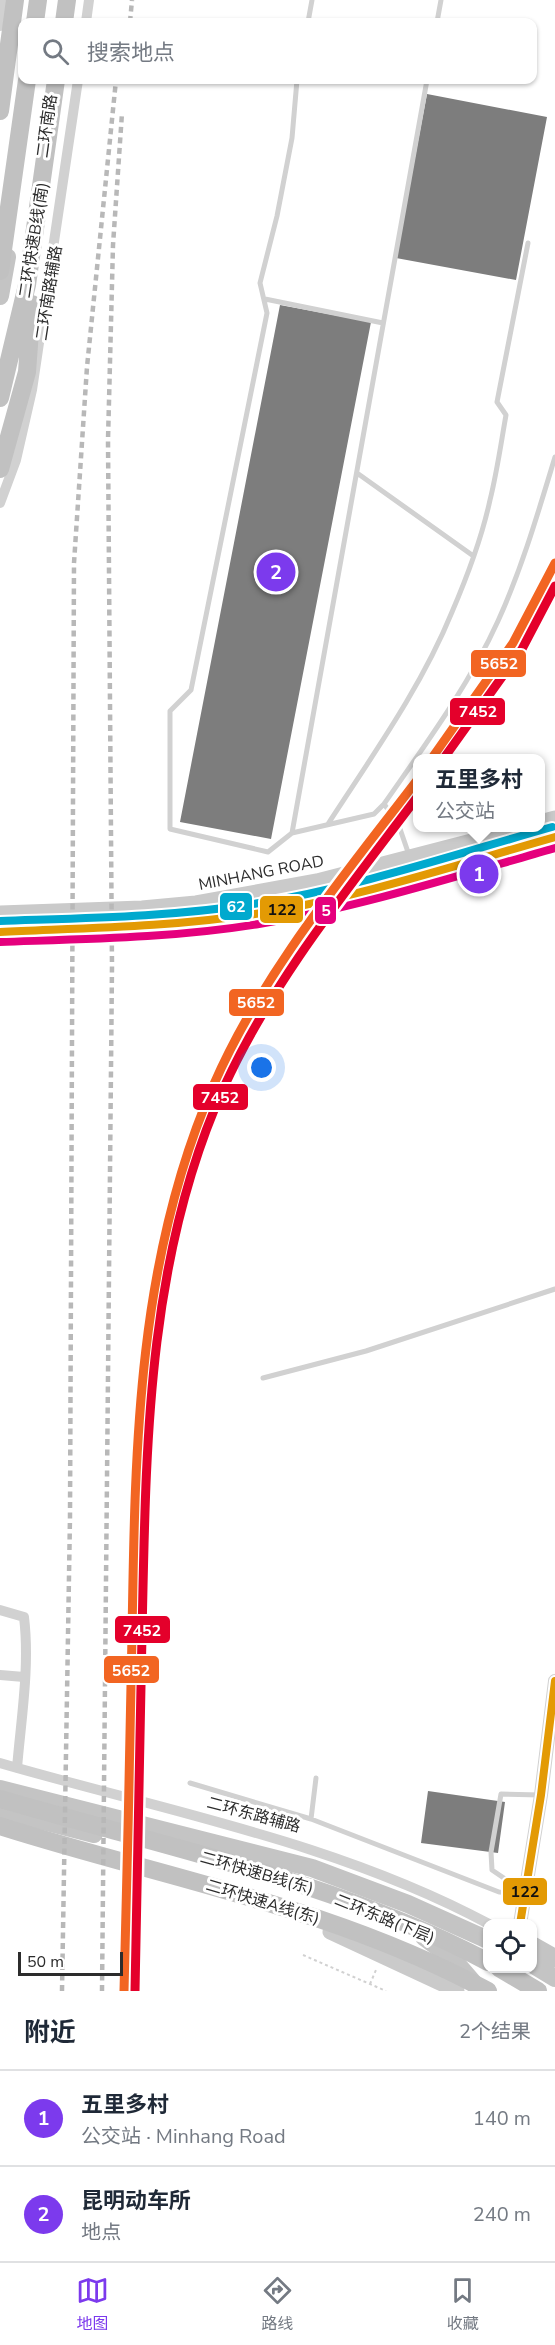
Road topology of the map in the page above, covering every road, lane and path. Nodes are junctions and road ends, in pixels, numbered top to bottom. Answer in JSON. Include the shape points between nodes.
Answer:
{"nodes":[{"id":1,"x":3,"y":0,"type":"edge"},
{"id":2,"x":15,"y":0,"type":"edge"},
{"id":3,"x":38,"y":0,"type":"edge"},
{"id":4,"x":42,"y":0,"type":"edge"},
{"id":5,"x":65,"y":0,"type":"edge"},
{"id":6,"x":89,"y":0,"type":"edge"},
{"id":7,"x":312,"y":0,"type":"edge"},
{"id":8,"x":441,"y":0,"type":"edge"},
{"id":9,"x":35,"y":18,"type":"edge"},
{"id":10,"x":40,"y":18,"type":"edge"},
{"id":11,"x":63,"y":18,"type":"edge"},
{"id":12,"x":87,"y":18,"type":"edge"},
{"id":13,"x":309,"y":18,"type":"edge"},
{"id":14,"x":438,"y":18,"type":"edge"},
{"id":15,"x":0,"y":26,"type":"edge"},
{"id":16,"x":26,"y":84,"type":"edge"},
{"id":17,"x":31,"y":84,"type":"edge"},
{"id":18,"x":53,"y":84,"type":"edge"},
{"id":19,"x":53,"y":84,"type":"edge"},
{"id":20,"x":77,"y":84,"type":"edge"},
{"id":21,"x":297,"y":84,"type":"edge"},
{"id":22,"x":426,"y":84,"type":"edge"},
{"id":23,"x":0,"y":111,"type":"edge"},
{"id":24,"x":38,"y":188,"type":"junction"},
{"id":25,"x":528,"y":243,"type":"dead end"},
{"id":26,"x":0,"y":271,"type":"edge"},
{"id":27,"x":0,"y":296,"type":"edge"},
{"id":28,"x":265,"y":299,"type":"junction"},
{"id":29,"x":383,"y":323,"type":"junction"},
{"id":30,"x":0,"y":385,"type":"edge"},
{"id":31,"x":0,"y":398,"type":"edge"},
{"id":32,"x":555,"y":457,"type":"edge"},
{"id":33,"x":0,"y":469,"type":"edge"},
{"id":34,"x":357,"y":473,"type":"junction"},
{"id":35,"x":0,"y":503,"type":"edge"},
{"id":36,"x":472,"y":555,"type":"junction"},
{"id":37,"x":419,"y":754,"type":"edge"},
{"id":38,"x":413,"y":762,"type":"edge"},
{"id":39,"x":384,"y":804,"type":"junction"},
{"id":40,"x":328,"y":825,"type":"junction"},
{"id":41,"x":506,"y":832,"type":"edge"},
{"id":42,"x":292,"y":833,"type":"junction"},
{"id":43,"x":555,"y":837,"type":"edge"},
{"id":44,"x":409,"y":856,"type":"junction"},
{"id":45,"x":0,"y":914,"type":"edge"},
{"id":46,"x":0,"y":932,"type":"edge"},
{"id":47,"x":555,"y":1289,"type":"edge"},
{"id":48,"x":263,"y":1378,"type":"dead end"},
{"id":49,"x":0,"y":1610,"type":"edge"},
{"id":50,"x":0,"y":1676,"type":"edge"},
{"id":51,"x":24,"y":1677,"type":"junction"},
{"id":52,"x":555,"y":1681,"type":"edge"},
{"id":53,"x":0,"y":1763,"type":"edge"},
{"id":54,"x":16,"y":1768,"type":"junction"},
{"id":55,"x":550,"y":1769,"type":"edge"},
{"id":56,"x":315,"y":1778,"type":"dead end"},
{"id":57,"x":190,"y":1783,"type":"dead end"},
{"id":58,"x":0,"y":1789,"type":"edge"},
{"id":59,"x":541,"y":1795,"type":"junction"},
{"id":60,"x":0,"y":1800,"type":"edge"},
{"id":61,"x":0,"y":1810,"type":"edge"},
{"id":62,"x":311,"y":1819,"type":"junction"},
{"id":63,"x":0,"y":1826,"type":"edge"},
{"id":64,"x":0,"y":1831,"type":"edge"},
{"id":65,"x":30,"y":1835,"type":"junction"},
{"id":66,"x":526,"y":1893,"type":"junction"},
{"id":67,"x":408,"y":1905,"type":"junction"},
{"id":68,"x":371,"y":1911,"type":"junction"},
{"id":69,"x":521,"y":1919,"type":"edge"},
{"id":70,"x":483,"y":1922,"type":"edge"},
{"id":71,"x":483,"y":1924,"type":"edge"},
{"id":72,"x":483,"y":1938,"type":"edge"},
{"id":73,"x":537,"y":1948,"type":"edge"},
{"id":74,"x":303,"y":1955,"type":"dead end"},
{"id":75,"x":555,"y":1958,"type":"edge"},
{"id":76,"x":483,"y":1960,"type":"edge"},
{"id":77,"x":483,"y":1961,"type":"edge"},
{"id":78,"x":537,"y":1967,"type":"edge"},
{"id":79,"x":507,"y":1973,"type":"edge"},
{"id":80,"x":555,"y":1978,"type":"edge"},
{"id":81,"x":386,"y":1991,"type":"edge"},
{"id":82,"x":457,"y":1991,"type":"edge"},
{"id":83,"x":480,"y":1991,"type":"edge"},
{"id":84,"x":488,"y":1991,"type":"edge"},
{"id":85,"x":538,"y":1991,"type":"edge"}],
"edges":[{"from":1,"to":15,"type":"street"},
{"from":2,"to":23,"type":"highway"},
{"from":3,"to":9,"type":"highway"},
{"from":4,"to":10,"type":"main road"},
{"from":5,"to":11,"type":"highway"},
{"from":6,"to":12,"type":"street"},
{"from":7,"to":13,"type":"lane"},
{"from":8,"to":14,"type":"lane"},
{"from":16,"to":26,"type":"highway"},
{"from":17,"to":27,"type":"main road","name":"二环南路"},
{"from":18,"to":24,"type":"main road","name":"二环南路"},
{"from":19,"to":31,"type":"highway","name":"二环快速B线(南)","via":[[27,285]]},
{"from":20,"to":35,"type":"street","name":"二环南路辅路","via":[[32,390],[16,460]]},
{"from":21,"to":28,"type":"lane","via":[[290,149],[260,283]]},
{"from":22,"to":29,"type":"lane"},
{"from":24,"to":30,"type":"main road","name":"二环南路","via":[[21,294]]},
{"from":24,"to":33,"type":"highway","via":[[29,362]]},
{"from":25,"to":36,"type":"lane","via":[[497,402],[506,415],[490,502]]},
{"from":28,"to":29,"type":"lane"},
{"from":28,"to":42,"type":"lane","via":[[267,313],[191,690],[170,711],[170,829],[268,852]]},
{"from":29,"to":34,"type":"lane"},
{"from":32,"to":37,"type":"lane","via":[[526,554],[497,623],[452,706]]},
{"from":34,"to":36,"type":"lane"},
{"from":34,"to":42,"type":"lane"},
{"from":36,"to":40,"type":"lane","via":[[452,613],[427,662],[387,734]]},
{"from":38,"to":39,"type":"lane"},
{"from":39,"to":40,"type":"lane","via":[[374,814]]},
{"from":39,"to":44,"type":"lane","via":[[398,823]]},
{"from":40,"to":42,"type":"lane"},
{"from":41,"to":44,"type":"main road","name":"MINHANG ROAD"},
{"from":43,"to":46,"type":"main road","via":[[323,901],[255,914],[143,927]]},
{"from":44,"to":45,"type":"main road","name":"MINHANG ROAD","via":[[318,881],[196,903]]},
{"from":47,"to":48,"type":"lane","via":[[366,1351]]},
{"from":49,"to":51,"type":"street","via":[[24,1617]]},
{"from":50,"to":51,"type":"street"},
{"from":51,"to":54,"type":"street"},
{"from":52,"to":55,"type":"street"},
{"from":53,"to":54,"type":"street","name":"二环东路辅路"},
{"from":54,"to":70,"type":"street","name":"二环东路辅路","via":[[327,1853],[402,1882]]},
{"from":55,"to":59,"type":"street"},
{"from":56,"to":62,"type":"lane"},
{"from":57,"to":62,"type":"lane"},
{"from":58,"to":67,"type":"main road","name":"二环东路(下层)","via":[[293,1862]]},
{"from":59,"to":66,"type":"street"},
{"from":59,"to":66,"type":"lane","via":[[501,1794],[491,1852],[492,1870]]},
{"from":60,"to":76,"type":"highway","name":"二环快速B线(东)","via":[[317,1889],[412,1925]]},
{"from":61,"to":68,"type":"main road","name":"二环东路(下层)","via":[[278,1880]]},
{"from":62,"to":66,"type":"lane","via":[[499,1892]]},
{"from":63,"to":65,"type":"highway"},
{"from":64,"to":65,"type":"highway"},
{"from":64,"to":82,"type":"main road","via":[[285,1915],[371,1949]]},
{"from":65,"to":84,"type":"highway","name":"二环快速A线(东)","via":[[315,1916],[411,1953]]},
{"from":66,"to":69,"type":"street"},
{"from":67,"to":71,"type":"main road"},
{"from":67,"to":72,"type":"main road","name":"二环东路(下层)"},
{"from":68,"to":77,"type":"main road","name":"二环东路(下层)"},
{"from":68,"to":83,"type":"main road","via":[[439,1946]]},
{"from":73,"to":75,"type":"main road"},
{"from":74,"to":81,"type":"path"},
{"from":78,"to":80,"type":"main road"},
{"from":79,"to":85,"type":"highway"}]}
